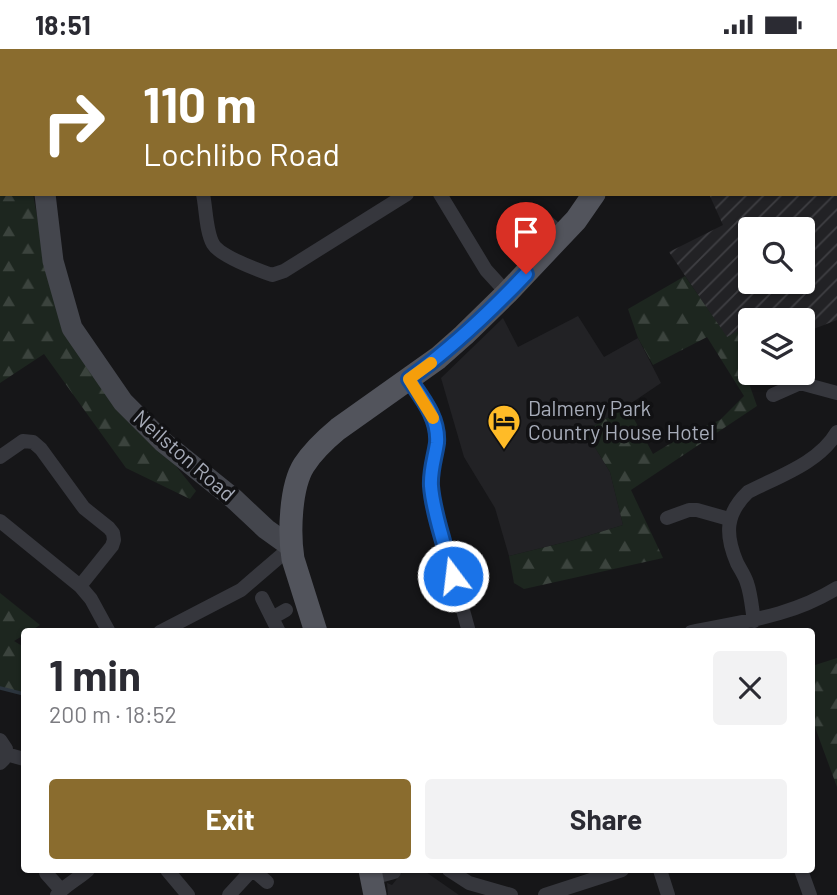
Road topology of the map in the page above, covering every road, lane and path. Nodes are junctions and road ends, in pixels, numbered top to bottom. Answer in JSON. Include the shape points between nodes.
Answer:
{"nodes":[{"id":1,"x":45,"y":196,"type":"edge"},
{"id":2,"x":203,"y":196,"type":"edge"},
{"id":3,"x":404,"y":196,"type":"edge"},
{"id":4,"x":441,"y":196,"type":"edge"},
{"id":5,"x":593,"y":196,"type":"edge"},
{"id":6,"x":535,"y":211,"type":"dead end"},
{"id":7,"x":562,"y":235,"type":"junction"},
{"id":8,"x":508,"y":293,"type":"junction"},
{"id":9,"x":409,"y":379,"type":"junction"},
{"id":10,"x":837,"y":393,"type":"edge"},
{"id":11,"x":773,"y":395,"type":"dead end"},
{"id":12,"x":837,"y":432,"type":"edge"},
{"id":13,"x":0,"y":457,"type":"edge"},
{"id":14,"x":667,"y":518,"type":"dead end"},
{"id":15,"x":729,"y":519,"type":"junction"},
{"id":16,"x":0,"y":521,"type":"edge"},
{"id":17,"x":291,"y":547,"type":"junction"},
{"id":18,"x":80,"y":586,"type":"junction"},
{"id":19,"x":836,"y":592,"type":"edge"},
{"id":20,"x":261,"y":598,"type":"dead end"},
{"id":21,"x":286,"y":610,"type":"dead end"},
{"id":22,"x":754,"y":621,"type":"junction"},
{"id":23,"x":275,"y":625,"type":"edge"},
{"id":24,"x":107,"y":628,"type":"edge"},
{"id":25,"x":168,"y":628,"type":"edge"},
{"id":26,"x":315,"y":628,"type":"edge"},
{"id":27,"x":467,"y":628,"type":"edge"},
{"id":28,"x":714,"y":628,"type":"edge"},
{"id":29,"x":0,"y":740,"type":"edge"},
{"id":30,"x":3,"y":759,"type":"edge"},
{"id":31,"x":21,"y":759,"type":"edge"},
{"id":32,"x":46,"y":873,"type":"dead end"},
{"id":33,"x":85,"y":873,"type":"edge"},
{"id":34,"x":170,"y":873,"type":"edge"},
{"id":35,"x":250,"y":873,"type":"edge"},
{"id":36,"x":256,"y":873,"type":"edge"},
{"id":37,"x":454,"y":873,"type":"edge"},
{"id":38,"x":613,"y":873,"type":"edge"},
{"id":39,"x":661,"y":873,"type":"edge"},
{"id":40,"x":802,"y":873,"type":"edge"},
{"id":41,"x":267,"y":882,"type":"dead end"},
{"id":42,"x":59,"y":892,"type":"edge"},
{"id":43,"x":188,"y":895,"type":"edge"},
{"id":44,"x":229,"y":895,"type":"edge"},
{"id":45,"x":511,"y":895,"type":"edge"},
{"id":46,"x":545,"y":895,"type":"edge"},
{"id":47,"x":668,"y":895,"type":"edge"},
{"id":48,"x":810,"y":895,"type":"edge"}],
"edges":[{"from":1,"to":17,"type":"street","name":"Neilston Road","via":[[53,261],[72,328],[123,402],[163,442]]},
{"from":2,"to":3,"type":"street","via":[[214,246],[272,275]]},
{"from":4,"to":8,"type":"street","via":[[486,269]]},
{"from":5,"to":7,"type":"main road"},
{"from":6,"to":7,"type":"street"},
{"from":7,"to":8,"type":"main road"},
{"from":8,"to":9,"type":"main road"},
{"from":9,"to":17,"type":"main road","via":[[323,441],[305,463],[291,517]]},
{"from":9,"to":27,"type":"street","via":[[436,425],[432,498]]},
{"from":10,"to":11,"type":"street","via":[[800,383]]},
{"from":12,"to":15,"type":"street","via":[[814,458],[748,492]]},
{"from":13,"to":18,"type":"street","via":[[23,441],[33,442],[84,508],[113,533],[112,545]]},
{"from":14,"to":15,"type":"street","via":[[696,510]]},
{"from":15,"to":22,"type":"street","via":[[729,538],[748,583]]},
{"from":16,"to":18,"type":"street"},
{"from":17,"to":25,"type":"street","via":[[241,590]]},
{"from":17,"to":26,"type":"main road"},
{"from":18,"to":24,"type":"street"},
{"from":19,"to":22,"type":"street"},
{"from":20,"to":23,"type":"street"},
{"from":21,"to":23,"type":"street"},
{"from":22,"to":28,"type":"street"},
{"from":29,"to":30,"type":"street"},
{"from":30,"to":31,"type":"street"},
{"from":32,"to":42,"type":"street"},
{"from":33,"to":42,"type":"street"},
{"from":34,"to":43,"type":"street"},
{"from":35,"to":44,"type":"street"},
{"from":36,"to":41,"type":"street"},
{"from":37,"to":45,"type":"street","via":[[469,883]]},
{"from":38,"to":46,"type":"street"},
{"from":39,"to":47,"type":"street"},
{"from":40,"to":48,"type":"street"}]}
